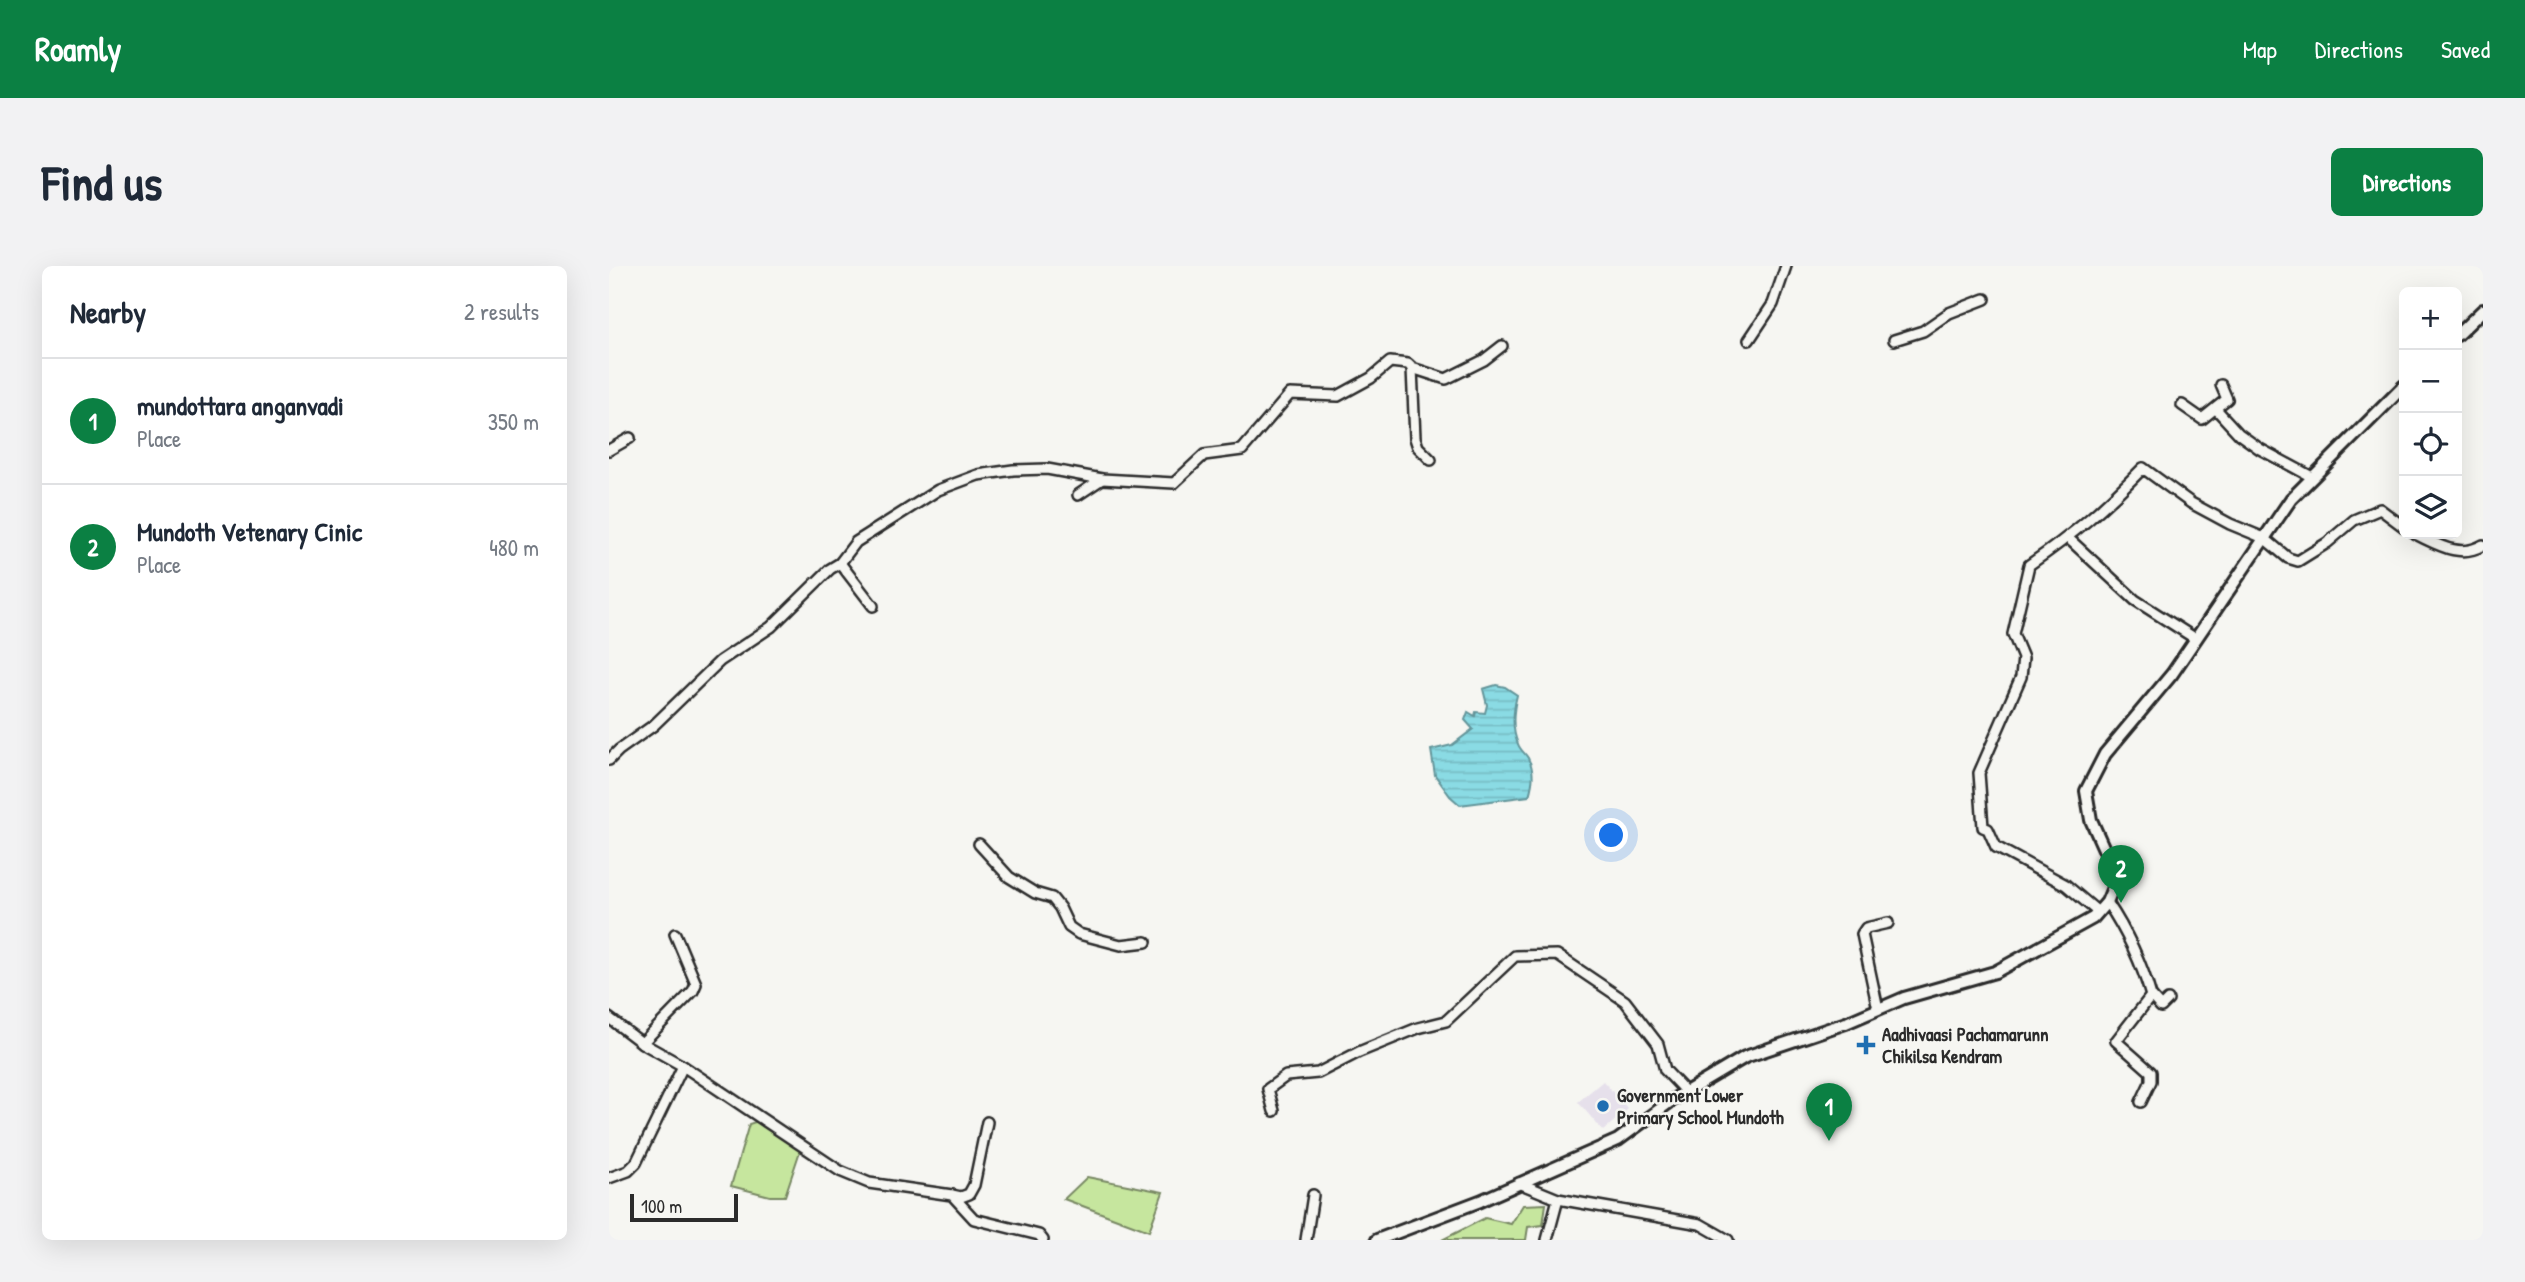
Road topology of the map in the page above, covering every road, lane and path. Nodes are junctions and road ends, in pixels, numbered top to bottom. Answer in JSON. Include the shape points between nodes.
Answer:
{"nodes":[{"id":1,"x":1786,"y":266,"type":"edge"},
{"id":2,"x":1985,"y":299,"type":"dead end"},
{"id":3,"x":2483,"y":310,"type":"edge"},
{"id":4,"x":2462,"y":330,"type":"edge"},
{"id":5,"x":1749,"y":340,"type":"dead end"},
{"id":6,"x":1894,"y":340,"type":"dead end"},
{"id":7,"x":1502,"y":346,"type":"dead end"},
{"id":8,"x":1412,"y":368,"type":"junction"},
{"id":9,"x":2221,"y":385,"type":"dead end"},
{"id":10,"x":2399,"y":391,"type":"edge"},
{"id":11,"x":2182,"y":405,"type":"dead end"},
{"id":12,"x":2216,"y":409,"type":"junction"},
{"id":13,"x":630,"y":438,"type":"dead end"},
{"id":14,"x":609,"y":450,"type":"edge"},
{"id":15,"x":1431,"y":460,"type":"dead end"},
{"id":16,"x":2312,"y":477,"type":"junction"},
{"id":17,"x":1102,"y":478,"type":"junction"},
{"id":18,"x":1078,"y":495,"type":"dead end"},
{"id":19,"x":2399,"y":523,"type":"edge"},
{"id":20,"x":2068,"y":538,"type":"junction"},
{"id":21,"x":2264,"y":538,"type":"junction"},
{"id":22,"x":2426,"y":539,"type":"edge"},
{"id":23,"x":2483,"y":545,"type":"edge"},
{"id":24,"x":840,"y":563,"type":"junction"},
{"id":25,"x":873,"y":606,"type":"dead end"},
{"id":26,"x":2196,"y":639,"type":"junction"},
{"id":27,"x":609,"y":760,"type":"edge"},
{"id":28,"x":979,"y":844,"type":"dead end"},
{"id":29,"x":2107,"y":902,"type":"junction"},
{"id":30,"x":2098,"y":912,"type":"junction"},
{"id":31,"x":1888,"y":923,"type":"dead end"},
{"id":32,"x":675,"y":934,"type":"dead end"},
{"id":33,"x":1146,"y":942,"type":"dead end"},
{"id":34,"x":2151,"y":996,"type":"junction"},
{"id":35,"x":2168,"y":1000,"type":"dead end"},
{"id":36,"x":1878,"y":1009,"type":"junction"},
{"id":37,"x":609,"y":1018,"type":"edge"},
{"id":38,"x":642,"y":1043,"type":"junction"},
{"id":39,"x":683,"y":1066,"type":"junction"},
{"id":40,"x":1686,"y":1092,"type":"junction"},
{"id":41,"x":2141,"y":1102,"type":"dead end"},
{"id":42,"x":1274,"y":1111,"type":"dead end"},
{"id":43,"x":987,"y":1122,"type":"dead end"},
{"id":44,"x":609,"y":1178,"type":"edge"},
{"id":45,"x":1519,"y":1183,"type":"junction"},
{"id":46,"x":951,"y":1195,"type":"junction"},
{"id":47,"x":1313,"y":1195,"type":"dead end"},
{"id":48,"x":1558,"y":1199,"type":"junction"},
{"id":49,"x":1043,"y":1240,"type":"edge"},
{"id":50,"x":1306,"y":1240,"type":"edge"},
{"id":51,"x":1377,"y":1240,"type":"edge"},
{"id":52,"x":1547,"y":1240,"type":"edge"},
{"id":53,"x":1728,"y":1240,"type":"edge"}],
"edges":[{"from":1,"to":5,"type":"street","via":[[1773,304]]},
{"from":2,"to":6,"type":"street","via":[[1949,313],[1923,331]]},
{"from":3,"to":4,"type":"main road"},
{"from":7,"to":8,"type":"street","via":[[1446,379]]},
{"from":8,"to":15,"type":"street","via":[[1415,439]]},
{"from":8,"to":17,"type":"street","via":[[1390,362],[1338,396],[1290,394],[1242,450],[1204,455],[1174,483]]},
{"from":9,"to":12,"type":"street","via":[[2227,399]]},
{"from":10,"to":16,"type":"main road"},
{"from":11,"to":12,"type":"street","via":[[2202,419]]},
{"from":12,"to":16,"type":"street","via":[[2239,435]]},
{"from":13,"to":14,"type":"street"},
{"from":16,"to":21,"type":"main road"},
{"from":17,"to":18,"type":"street"},
{"from":17,"to":24,"type":"street","via":[[1047,469],[978,475],[938,491],[856,542]]},
{"from":19,"to":21,"type":"street","via":[[2380,509],[2354,520],[2298,561]]},
{"from":20,"to":21,"type":"street","via":[[2143,468],[2207,512]]},
{"from":20,"to":26,"type":"street","via":[[2135,600]]},
{"from":20,"to":30,"type":"street","via":[[2029,565],[2013,634],[2024,658],[2021,677],[1979,773],[1983,827],[1996,847],[2066,885]]},
{"from":21,"to":26,"type":"main road"},
{"from":22,"to":23,"type":"street","via":[[2455,552]]},
{"from":24,"to":25,"type":"street"},
{"from":24,"to":27,"type":"street","via":[[771,627],[720,662],[654,725]]},
{"from":26,"to":29,"type":"main road","via":[[2105,754],[2086,791],[2091,820],[2117,878]]},
{"from":28,"to":33,"type":"street","via":[[1010,877],[1052,898],[1069,927],[1079,934],[1121,945]]},
{"from":29,"to":30,"type":"main road"},
{"from":29,"to":34,"type":"street","via":[[2129,936]]},
{"from":30,"to":36,"type":"main road","via":[[1995,972]]},
{"from":31,"to":36,"type":"street","via":[[1866,928],[1862,934]]},
{"from":32,"to":38,"type":"street","via":[[696,984]]},
{"from":34,"to":35,"type":"street","via":[[2161,1007]]},
{"from":34,"to":41,"type":"street","via":[[2116,1041],[2151,1072]]},
{"from":36,"to":40,"type":"main road","via":[[1745,1057]]},
{"from":37,"to":38,"type":"street"},
{"from":38,"to":39,"type":"street"},
{"from":39,"to":44,"type":"street","via":[[636,1163]]},
{"from":39,"to":46,"type":"street","via":[[840,1171],[869,1183]]},
{"from":40,"to":42,"type":"street","via":[[1665,1070],[1658,1044],[1625,1001],[1557,956],[1515,956],[1446,1021],[1418,1028],[1318,1073],[1286,1076],[1268,1088]]},
{"from":40,"to":45,"type":"main road","via":[[1618,1140]]},
{"from":43,"to":46,"type":"street","via":[[974,1185],[969,1194]]},
{"from":45,"to":48,"type":"street"},
{"from":45,"to":51,"type":"main road"},
{"from":46,"to":49,"type":"street","via":[[974,1219],[1039,1235]]},
{"from":47,"to":50,"type":"street"},
{"from":48,"to":52,"type":"street"},
{"from":48,"to":53,"type":"street","via":[[1700,1224]]}]}
